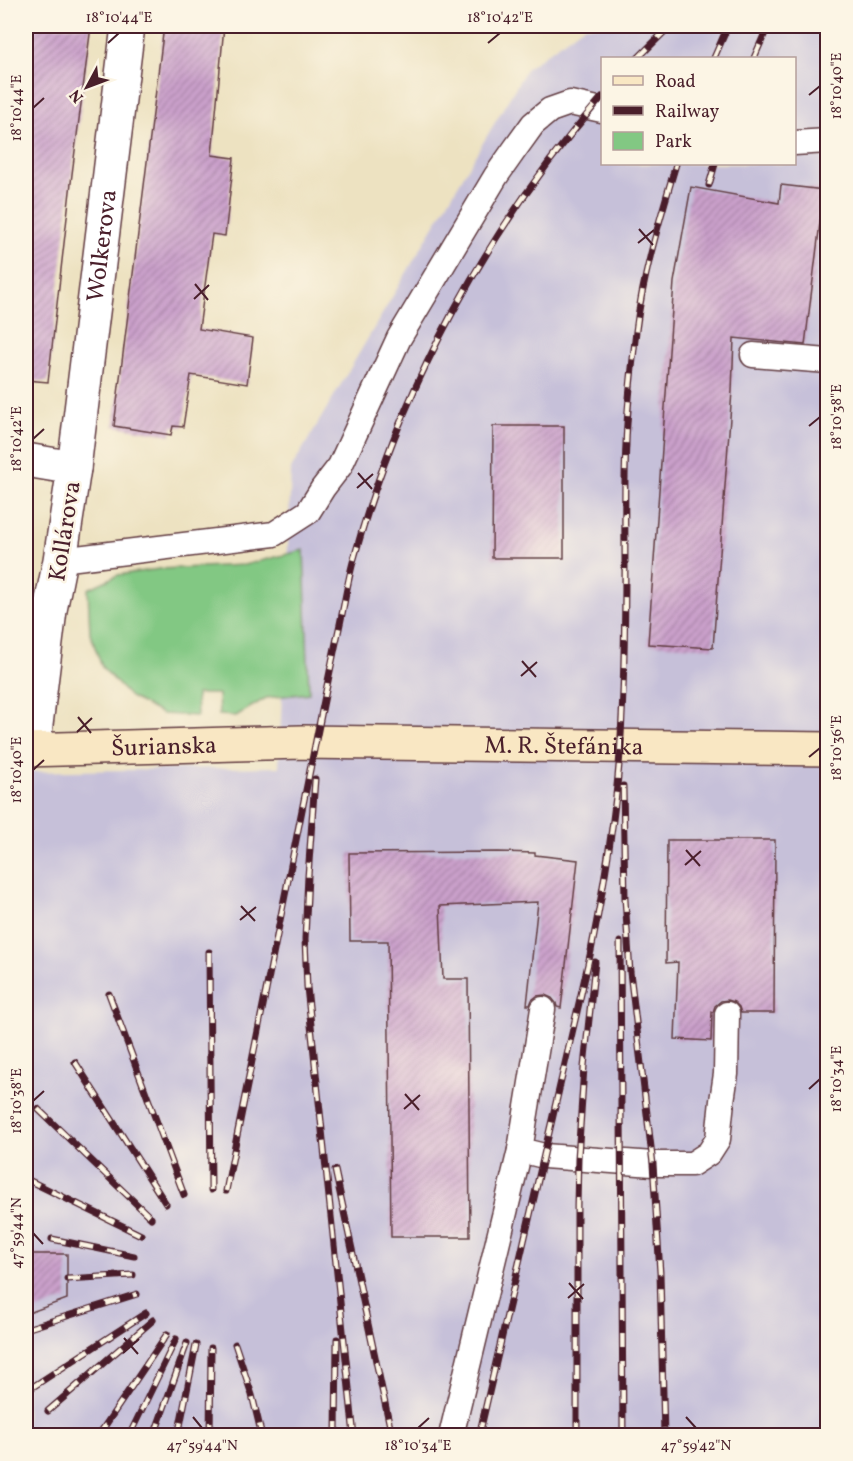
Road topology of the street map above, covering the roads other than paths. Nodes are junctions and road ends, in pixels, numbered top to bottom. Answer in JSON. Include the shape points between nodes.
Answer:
{"nodes":[{"id":1,"x":128,"y":26,"type":"edge"},
{"id":2,"x":601,"y":110,"type":"edge"},
{"id":3,"x":828,"y":141,"type":"edge"},
{"id":4,"x":796,"y":142,"type":"edge"},
{"id":5,"x":753,"y":355,"type":"dead end"},
{"id":6,"x":828,"y":361,"type":"edge"},
{"id":7,"x":26,"y":460,"type":"edge"},
{"id":8,"x":74,"y":468,"type":"junction"},
{"id":9,"x":60,"y":560,"type":"junction"},
{"id":10,"x":302,"y":742,"type":"joint"},
{"id":11,"x":29,"y":749,"type":"edge"},
{"id":12,"x":828,"y":749,"type":"edge"},
{"id":13,"x":543,"y":1009,"type":"dead end"},
{"id":14,"x":727,"y":1014,"type":"dead end"},
{"id":15,"x":520,"y":1150,"type":"junction"},
{"id":16,"x":451,"y":1436,"type":"edge"}],
"edges":[{"from":1,"to":8,"type":"street","name":"Wolkerova"},
{"from":2,"to":9,"type":"lane","via":[[570,103],[550,110],[533,124],[496,176],[399,338],[340,466],[308,512],[274,534]]},
{"from":3,"to":4,"type":"lane"},
{"from":5,"to":6,"type":"lane"},
{"from":7,"to":8,"type":"street","name":"Kollárova"},
{"from":8,"to":9,"type":"street","name":"Kollárova"},
{"from":9,"to":11,"type":"street","name":"Kollárova"},
{"from":10,"to":11,"type":"street","name":"Šurianska"},
{"from":10,"to":12,"type":"street","name":"M. R. Štefánika"},
{"from":13,"to":15,"type":"lane"},
{"from":14,"to":15,"type":"lane","via":[[726,1074],[718,1139],[709,1153],[692,1164],[653,1164]]},
{"from":15,"to":16,"type":"lane"}]}
